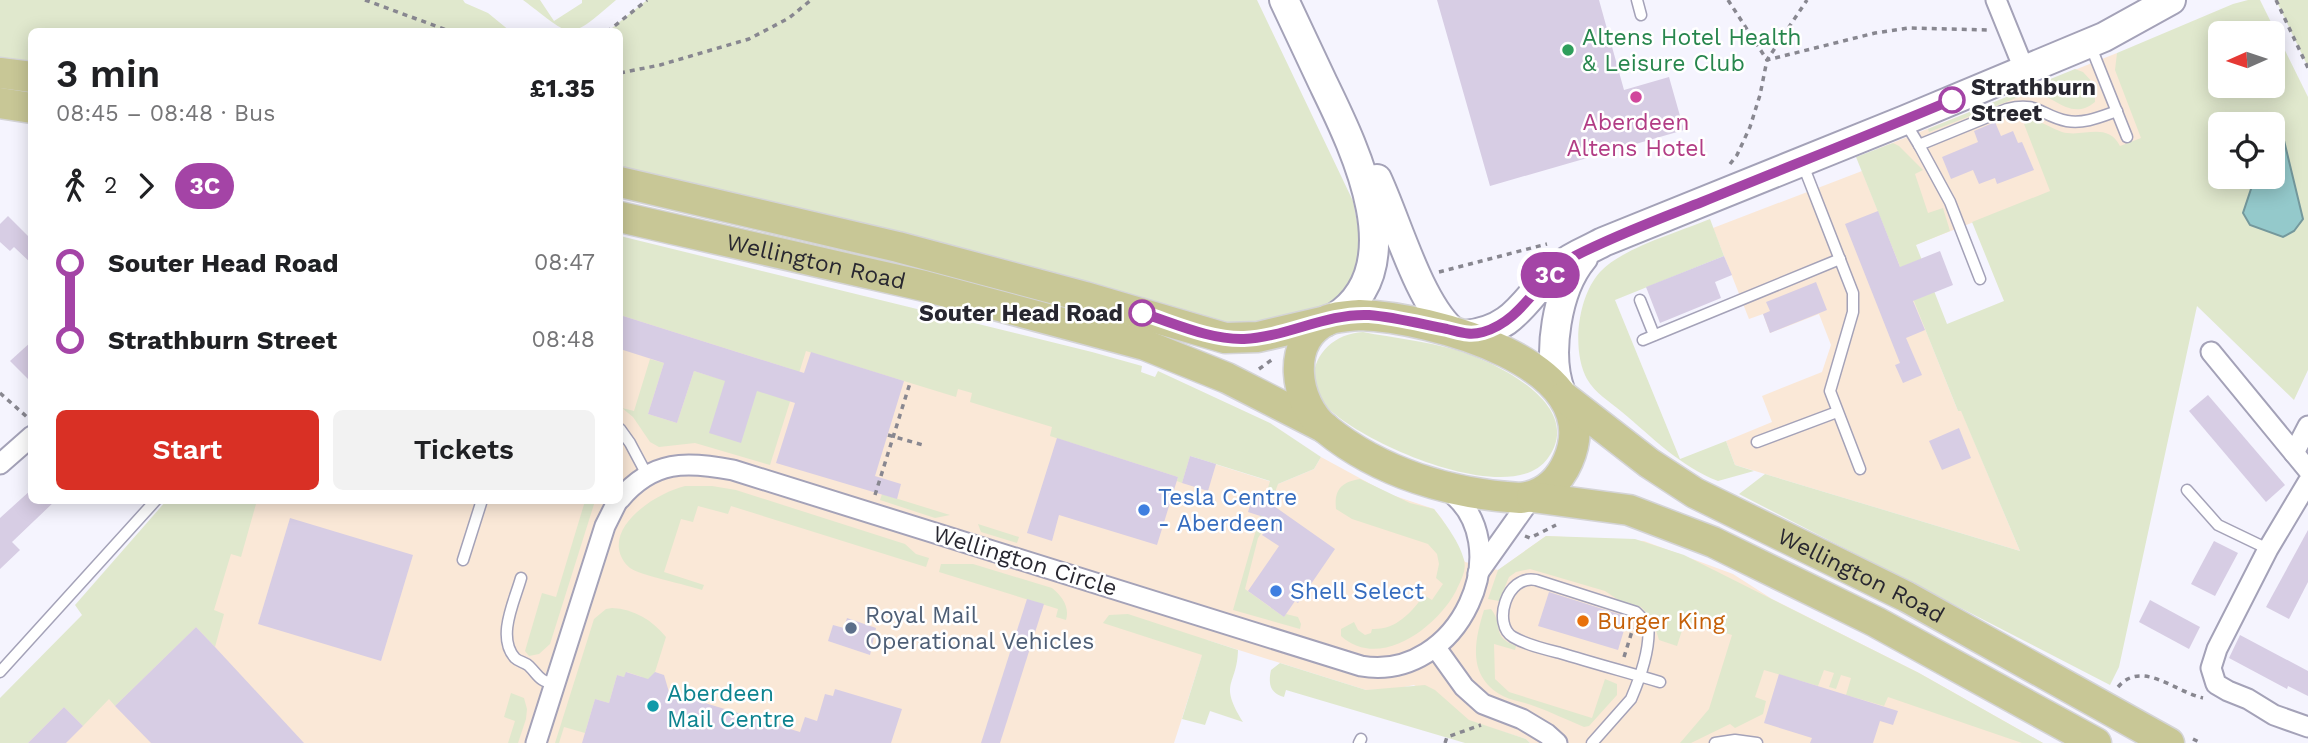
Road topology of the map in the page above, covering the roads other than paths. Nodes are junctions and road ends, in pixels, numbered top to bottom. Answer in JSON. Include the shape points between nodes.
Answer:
{"nodes":[{"id":1,"x":1284,"y":0,"type":"edge"},
{"id":2,"x":1637,"y":0,"type":"edge"},
{"id":3,"x":1996,"y":0,"type":"edge"},
{"id":4,"x":2171,"y":0,"type":"edge"},
{"id":5,"x":1641,"y":15,"type":"dead end"},
{"id":6,"x":2089,"y":43,"type":"junction"},
{"id":7,"x":2024,"y":69,"type":"junction"},
{"id":8,"x":0,"y":73,"type":"edge"},
{"id":9,"x":28,"y":76,"type":"edge"},
{"id":10,"x":0,"y":103,"type":"edge"},
{"id":11,"x":28,"y":107,"type":"edge"},
{"id":12,"x":2117,"y":111,"type":"junction"},
{"id":13,"x":1905,"y":121,"type":"junction"},
{"id":14,"x":2127,"y":137,"type":"dead end"},
{"id":15,"x":1919,"y":145,"type":"junction"},
{"id":16,"x":1355,"y":149,"type":"junction"},
{"id":17,"x":1802,"y":161,"type":"junction"},
{"id":18,"x":623,"y":183,"type":"edge"},
{"id":19,"x":623,"y":218,"type":"edge"},
{"id":20,"x":1592,"y":248,"type":"junction"},
{"id":21,"x":1840,"y":259,"type":"junction"},
{"id":22,"x":1980,"y":279,"type":"dead end"},
{"id":23,"x":1640,"y":300,"type":"dead end"},
{"id":24,"x":1330,"y":320,"type":"junction"},
{"id":25,"x":1458,"y":332,"type":"junction"},
{"id":26,"x":1654,"y":335,"type":"junction"},
{"id":27,"x":1643,"y":340,"type":"dead end"},
{"id":28,"x":2211,"y":352,"type":"dead end"},
{"id":29,"x":1562,"y":395,"type":"junction"},
{"id":30,"x":1837,"y":412,"type":"junction"},
{"id":31,"x":2308,"y":426,"type":"edge"},
{"id":32,"x":1325,"y":428,"type":"junction"},
{"id":33,"x":623,"y":433,"type":"edge"},
{"id":34,"x":28,"y":440,"type":"edge"},
{"id":35,"x":1757,"y":442,"type":"dead end"},
{"id":36,"x":2294,"y":453,"type":"junction"},
{"id":37,"x":0,"y":464,"type":"edge"},
{"id":38,"x":1860,"y":469,"type":"dead end"},
{"id":39,"x":2308,"y":470,"type":"edge"},
{"id":40,"x":647,"y":475,"type":"junction"},
{"id":41,"x":2308,"y":482,"type":"edge"},
{"id":42,"x":1441,"y":485,"type":"junction"},
{"id":43,"x":2188,"y":489,"type":"dead end"},
{"id":44,"x":623,"y":496,"type":"edge"},
{"id":45,"x":1532,"y":497,"type":"junction"},
{"id":46,"x":152,"y":504,"type":"edge"},
{"id":47,"x":481,"y":504,"type":"edge"},
{"id":48,"x":617,"y":504,"type":"edge"},
{"id":49,"x":2268,"y":549,"type":"junction"},
{"id":50,"x":463,"y":560,"type":"dead end"},
{"id":51,"x":1478,"y":573,"type":"junction"},
{"id":52,"x":521,"y":578,"type":"dead end"},
{"id":53,"x":1436,"y":648,"type":"junction"},
{"id":54,"x":0,"y":672,"type":"edge"},
{"id":55,"x":1639,"y":676,"type":"junction"},
{"id":56,"x":1660,"y":682,"type":"dead end"},
{"id":57,"x":554,"y":684,"type":"junction"},
{"id":58,"x":2308,"y":727,"type":"edge"},
{"id":59,"x":2179,"y":740,"type":"edge"},
{"id":60,"x":536,"y":743,"type":"edge"},
{"id":61,"x":1557,"y":743,"type":"edge"},
{"id":62,"x":1592,"y":743,"type":"edge"},
{"id":63,"x":1715,"y":743,"type":"edge"},
{"id":64,"x":1757,"y":743,"type":"edge"},
{"id":65,"x":2096,"y":743,"type":"edge"}],
"edges":[{"from":1,"to":16,"type":"street"},
{"from":2,"to":5,"type":"lane"},
{"from":3,"to":7,"type":"street"},
{"from":4,"to":6,"type":"street"},
{"from":6,"to":7,"type":"street"},
{"from":6,"to":12,"type":"lane"},
{"from":7,"to":13,"type":"street"},
{"from":8,"to":9,"type":"main road"},
{"from":10,"to":11,"type":"main road"},
{"from":12,"to":14,"type":"lane"},
{"from":12,"to":15,"type":"lane","via":[[2079,122],[2020,106]]},
{"from":13,"to":15,"type":"lane"},
{"from":13,"to":17,"type":"street"},
{"from":15,"to":22,"type":"lane","via":[[1950,202]]},
{"from":16,"to":24,"type":"street","via":[[1373,215],[1372,253],[1359,292]]},
{"from":16,"to":25,"type":"street","via":[[1377,181],[1435,312]]},
{"from":17,"to":20,"type":"street"},
{"from":17,"to":21,"type":"lane"},
{"from":18,"to":24,"type":"main road","name":"Wellington Road","via":[[898,247],[1225,338],[1258,337]]},
{"from":19,"to":32,"type":"main road","name":"Wellington Road","via":[[924,286],[1145,345],[1227,378]]},
{"from":20,"to":25,"type":"street","via":[[1562,264],[1506,323],[1487,331]]},
{"from":20,"to":29,"type":"street","via":[[1568,279],[1556,328],[1555,378]]},
{"from":21,"to":26,"type":"lane"},
{"from":21,"to":30,"type":"lane","via":[[1854,302],[1831,382]]},
{"from":23,"to":26,"type":"lane"},
{"from":24,"to":25,"type":"main road","name":"Wellington Road","via":[[1381,316]]},
{"from":24,"to":32,"type":"main road","via":[[1304,343],[1298,374],[1307,402]]},
{"from":25,"to":29,"type":"main road","name":"Wellington Road","via":[[1523,363]]},
{"from":26,"to":27,"type":"lane"},
{"from":28,"to":36,"type":"street"},
{"from":29,"to":45,"type":"main road","via":[[1575,424],[1571,454],[1556,481]]},
{"from":29,"to":59,"type":"main road","name":"Wellington Road","via":[[1695,493],[1907,597],[2109,709]]},
{"from":30,"to":35,"type":"lane"},
{"from":30,"to":38,"type":"lane"},
{"from":31,"to":36,"type":"street"},
{"from":32,"to":42,"type":"main road","name":"Wellington Road","via":[[1394,470]]},
{"from":33,"to":40,"type":"lane"},
{"from":34,"to":37,"type":"street"},
{"from":36,"to":39,"type":"street"},
{"from":40,"to":44,"type":"street","name":"Wellington Circle"},
{"from":40,"to":53,"type":"street","name":"Wellington Circle","via":[[679,464],[733,470],[1361,666],[1400,666]]},
{"from":41,"to":49,"type":"street"},
{"from":42,"to":45,"type":"main road","name":"Wellington Road"},
{"from":42,"to":51,"type":"street","name":"Wellington Circle","via":[[1459,500],[1471,520],[1479,550]]},
{"from":43,"to":49,"type":"lane","via":[[2218,525]]},
{"from":45,"to":51,"type":"street","name":"Wellington Circle"},
{"from":45,"to":65,"type":"main road","name":"Wellington Road","via":[[1629,510],[1703,538],[1875,622]]},
{"from":46,"to":54,"type":"lane"},
{"from":47,"to":50,"type":"lane"},
{"from":48,"to":57,"type":"street","name":"Wellington Circle","via":[[605,526]]},
{"from":49,"to":58,"type":"street","via":[[2211,668],[2216,684],[2274,715]]},
{"from":51,"to":53,"type":"street","name":"Wellington Circle","via":[[1458,623]]},
{"from":52,"to":57,"type":"lane","via":[[508,624],[509,646],[514,657],[540,680]]},
{"from":53,"to":61,"type":"street","via":[[1476,699],[1539,729]]},
{"from":55,"to":55,"type":"lane","via":[[1513,638],[1504,627],[1503,613],[1510,592],[1520,580],[1536,580],[1638,612],[1649,631]]},
{"from":55,"to":56,"type":"lane"},
{"from":55,"to":62,"type":"lane","via":[[1628,704]]},
{"from":57,"to":60,"type":"street","name":"Wellington Circle"},
{"from":63,"to":64,"type":"lane"}]}
